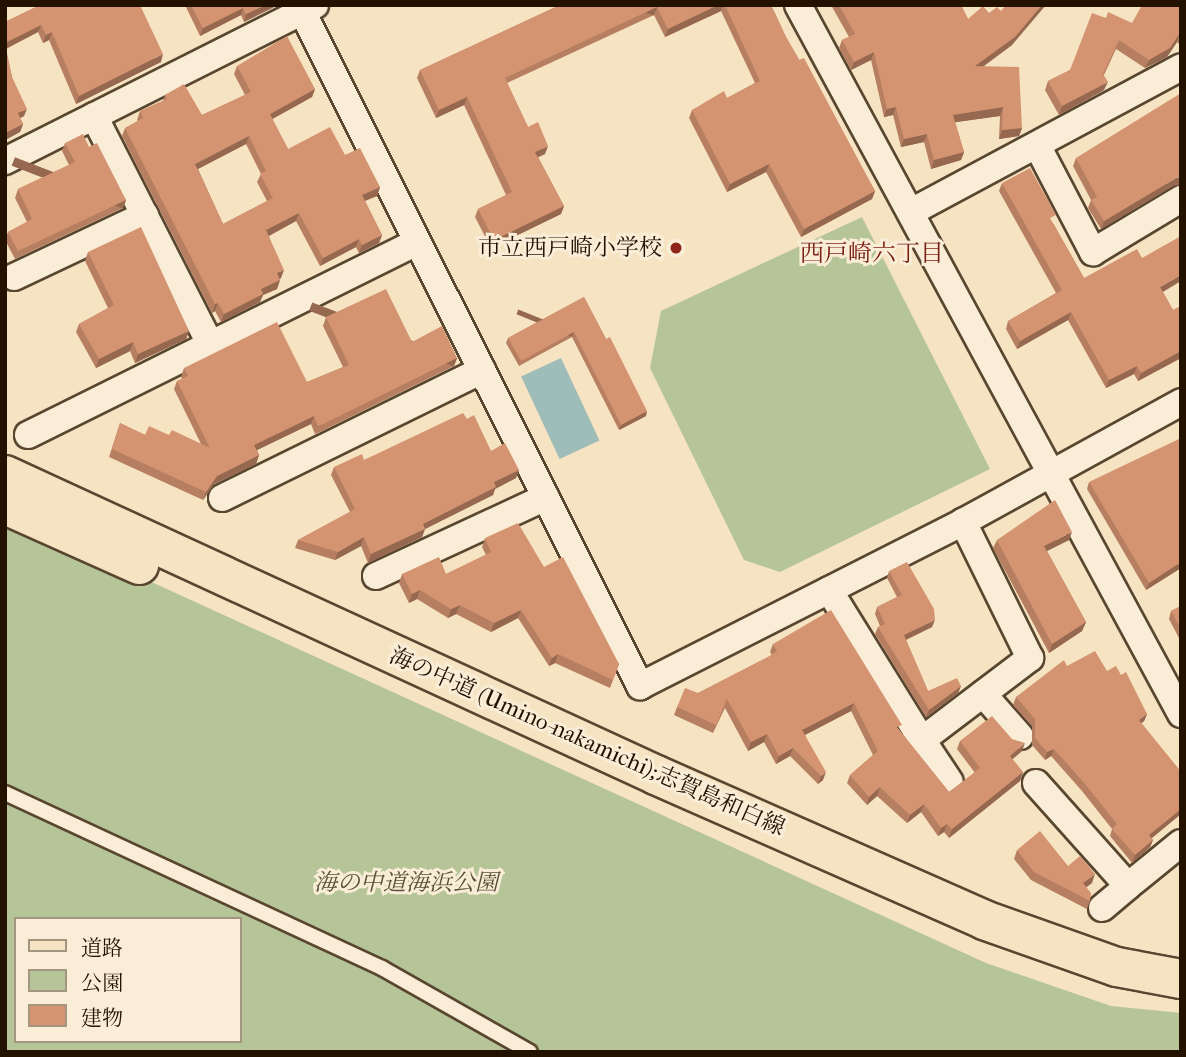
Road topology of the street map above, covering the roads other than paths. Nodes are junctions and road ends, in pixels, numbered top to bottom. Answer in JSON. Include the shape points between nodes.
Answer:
{"nodes":[{"id":1,"x":798,"y":5,"type":"edge"},
{"id":2,"x":305,"y":7,"type":"edge"},
{"id":3,"x":1181,"y":66,"type":"edge"},
{"id":4,"x":94,"y":116,"type":"junction"},
{"id":5,"x":1038,"y":148,"type":"junction"},
{"id":6,"x":5,"y":161,"type":"edge"},
{"id":7,"x":1181,"y":199,"type":"edge"},
{"id":8,"x":911,"y":212,"type":"junction"},
{"id":9,"x":145,"y":215,"type":"junction"},
{"id":10,"x":417,"y":242,"type":"junction"},
{"id":11,"x":14,"y":277,"type":"dead end"},
{"id":12,"x":209,"y":342,"type":"junction"},
{"id":13,"x":482,"y":370,"type":"junction"},
{"id":14,"x":1181,"y":402,"type":"edge"},
{"id":15,"x":28,"y":435,"type":"dead end"},
{"id":16,"x":1054,"y":472,"type":"junction"},
{"id":17,"x":5,"y":475,"type":"edge"},
{"id":18,"x":546,"y":497,"type":"junction"},
{"id":19,"x":222,"y":498,"type":"dead end"},
{"id":20,"x":5,"y":505,"type":"edge"},
{"id":21,"x":963,"y":522,"type":"junction"},
{"id":22,"x":376,"y":576,"type":"dead end"},
{"id":23,"x":829,"y":590,"type":"junction"},
{"id":24,"x":984,"y":694,"type":"junction"},
{"id":25,"x":1181,"y":714,"type":"edge"},
{"id":26,"x":1020,"y":736,"type":"dead end"},
{"id":27,"x":922,"y":740,"type":"junction"},
{"id":28,"x":950,"y":782,"type":"dead end"},
{"id":29,"x":1036,"y":783,"type":"dead end"},
{"id":30,"x":5,"y":793,"type":"edge"},
{"id":31,"x":1181,"y":843,"type":"edge"},
{"id":32,"x":1128,"y":886,"type":"junction"},
{"id":33,"x":1102,"y":908,"type":"dead end"},
{"id":34,"x":1181,"y":978,"type":"edge"},
{"id":35,"x":1181,"y":1002,"type":"edge"},
{"id":36,"x":530,"y":1052,"type":"edge"}],
"edges":[{"from":1,"to":8,"type":"street"},
{"from":2,"to":4,"type":"street"},
{"from":2,"to":10,"type":"street"},
{"from":3,"to":5,"type":"street"},
{"from":4,"to":6,"type":"street"},
{"from":4,"to":9,"type":"street"},
{"from":5,"to":7,"type":"street","via":[[1093,251]]},
{"from":5,"to":8,"type":"street"},
{"from":8,"to":16,"type":"street"},
{"from":9,"to":11,"type":"street"},
{"from":9,"to":12,"type":"street"},
{"from":10,"to":12,"type":"street"},
{"from":10,"to":13,"type":"street"},
{"from":12,"to":15,"type":"street"},
{"from":13,"to":18,"type":"street"},
{"from":13,"to":19,"type":"street"},
{"from":14,"to":16,"type":"street"},
{"from":16,"to":21,"type":"street"},
{"from":16,"to":25,"type":"street"},
{"from":17,"to":34,"type":"main road","name":"海の中道 (Umino-nakamichi);志賀島和白線","via":[[656,775],[984,920],[1117,967]]},
{"from":18,"to":22,"type":"street"},
{"from":18,"to":23,"type":"street","via":[[640,686]]},
{"from":20,"to":35,"type":"main road","name":"海の中道 (Umino-nakamichi);志賀島和白線","via":[[976,943],[1112,992]]},
{"from":21,"to":23,"type":"street"},
{"from":21,"to":24,"type":"street","via":[[1030,658]]},
{"from":23,"to":27,"type":"street"},
{"from":24,"to":26,"type":"street"},
{"from":24,"to":27,"type":"street"},
{"from":27,"to":28,"type":"street"},
{"from":29,"to":32,"type":"street"},
{"from":30,"to":36,"type":"lane","via":[[382,968]]},
{"from":31,"to":32,"type":"street"},
{"from":32,"to":33,"type":"street"}]}
